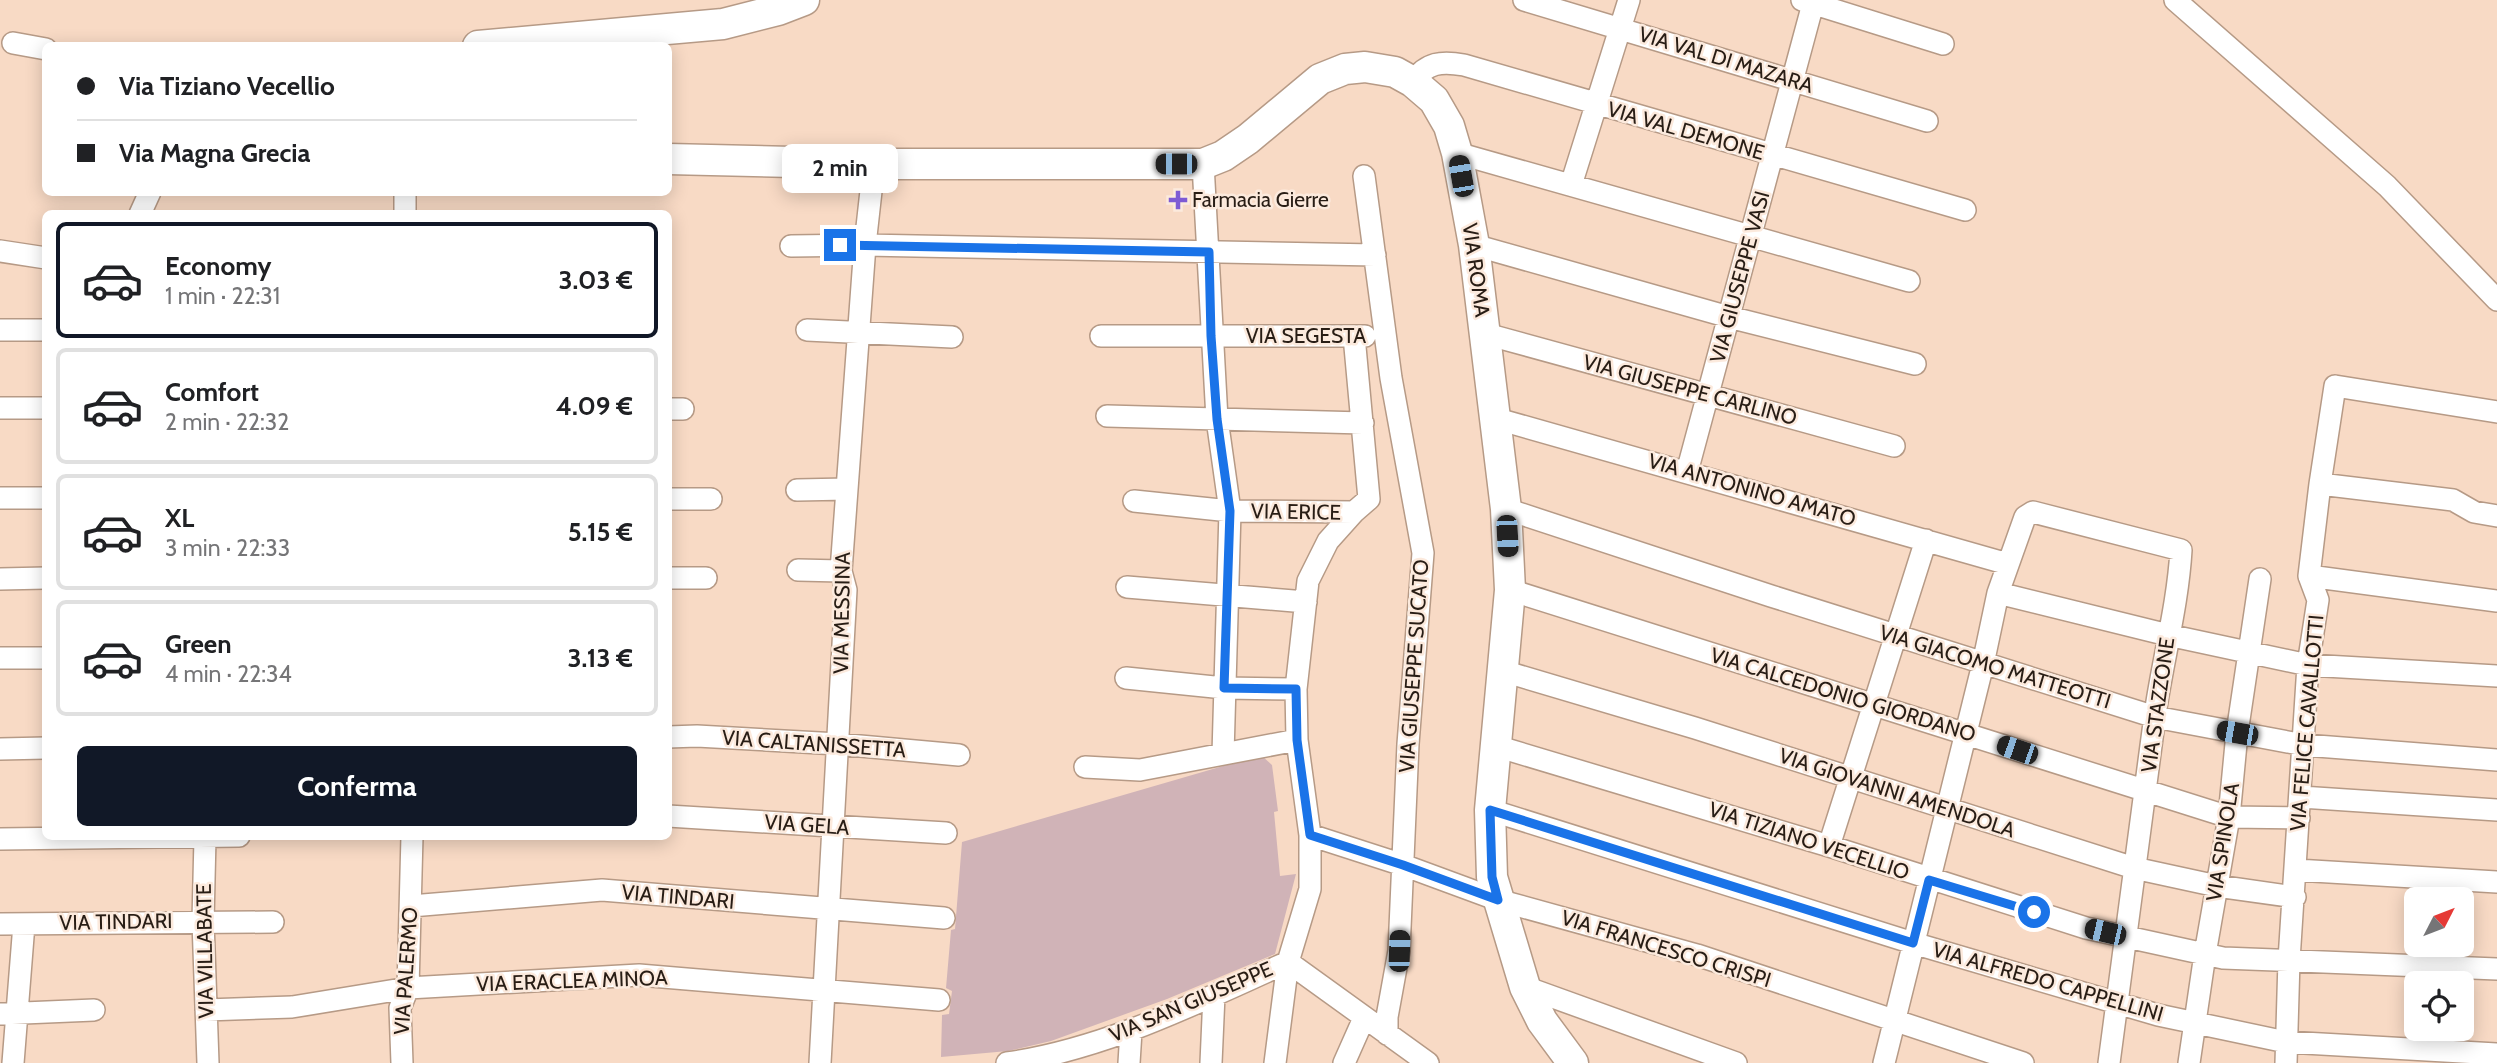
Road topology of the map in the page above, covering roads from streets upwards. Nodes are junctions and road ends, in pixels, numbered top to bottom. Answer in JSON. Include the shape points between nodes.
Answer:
{"nodes":[{"id":1,"x":804,"y":0,"type":"edge"},
{"id":2,"x":1524,"y":0,"type":"edge"},
{"id":3,"x":1629,"y":0,"type":"edge"},
{"id":4,"x":2175,"y":0,"type":"edge"},
{"id":5,"x":1810,"y":1,"type":"edge"},
{"id":6,"x":1620,"y":29,"type":"junction"},
{"id":7,"x":523,"y":42,"type":"edge"},
{"id":8,"x":13,"y":43,"type":"dead end"},
{"id":9,"x":1943,"y":44,"type":"dead end"},
{"id":10,"x":42,"y":48,"type":"edge"},
{"id":11,"x":1792,"y":80,"type":"junction"},
{"id":12,"x":1413,"y":82,"type":"junction"},
{"id":13,"x":1596,"y":105,"type":"junction"},
{"id":14,"x":1927,"y":121,"type":"dead end"},
{"id":15,"x":1457,"y":153,"type":"junction"},
{"id":16,"x":1772,"y":155,"type":"junction"},
{"id":17,"x":672,"y":159,"type":"edge"},
{"id":18,"x":874,"y":164,"type":"junction"},
{"id":19,"x":1203,"y":164,"type":"junction"},
{"id":20,"x":1364,"y":176,"type":"dead end"},
{"id":21,"x":1570,"y":185,"type":"junction"},
{"id":22,"x":1965,"y":211,"type":"dead end"},
{"id":23,"x":1750,"y":236,"type":"junction"},
{"id":24,"x":865,"y":245,"type":"junction"},
{"id":25,"x":791,"y":246,"type":"dead end"},
{"id":26,"x":1474,"y":246,"type":"junction"},
{"id":27,"x":0,"y":251,"type":"edge"},
{"id":28,"x":1209,"y":252,"type":"junction"},
{"id":29,"x":1375,"y":255,"type":"junction"},
{"id":30,"x":42,"y":257,"type":"edge"},
{"id":31,"x":1909,"y":281,"type":"dead end"},
{"id":32,"x":2497,"y":300,"type":"edge"},
{"id":33,"x":1729,"y":317,"type":"junction"},
{"id":34,"x":0,"y":330,"type":"edge"},
{"id":35,"x":42,"y":330,"type":"edge"},
{"id":36,"x":807,"y":330,"type":"dead end"},
{"id":37,"x":858,"y":332,"type":"junction"},
{"id":38,"x":1486,"y":334,"type":"junction"},
{"id":39,"x":1101,"y":336,"type":"dead end"},
{"id":40,"x":1211,"y":336,"type":"junction"},
{"id":41,"x":1354,"y":336,"type":"junction"},
{"id":42,"x":1385,"y":336,"type":"junction"},
{"id":43,"x":952,"y":337,"type":"dead end"},
{"id":44,"x":1915,"y":364,"type":"dead end"},
{"id":45,"x":1709,"y":395,"type":"junction"},
{"id":46,"x":0,"y":408,"type":"edge"},
{"id":47,"x":42,"y":408,"type":"edge"},
{"id":48,"x":2497,"y":412,"type":"edge"},
{"id":49,"x":1107,"y":416,"type":"dead end"},
{"id":50,"x":1494,"y":418,"type":"junction"},
{"id":51,"x":1217,"y":419,"type":"junction"},
{"id":52,"x":1363,"y":423,"type":"junction"},
{"id":53,"x":1894,"y":446,"type":"dead end"},
{"id":54,"x":1687,"y":472,"type":"junction"},
{"id":55,"x":2320,"y":484,"type":"junction"},
{"id":56,"x":847,"y":489,"type":"junction"},
{"id":57,"x":797,"y":490,"type":"dead end"},
{"id":58,"x":0,"y":498,"type":"edge"},
{"id":59,"x":42,"y":498,"type":"edge"},
{"id":60,"x":672,"y":499,"type":"edge"},
{"id":61,"x":711,"y":499,"type":"dead end"},
{"id":62,"x":1134,"y":501,"type":"dead end"},
{"id":63,"x":1361,"y":505,"type":"junction"},
{"id":64,"x":1506,"y":509,"type":"junction"},
{"id":65,"x":1230,"y":511,"type":"junction"},
{"id":66,"x":2497,"y":516,"type":"edge"},
{"id":67,"x":1926,"y":540,"type":"junction"},
{"id":68,"x":2009,"y":560,"type":"junction"},
{"id":69,"x":798,"y":570,"type":"dead end"},
{"id":70,"x":841,"y":571,"type":"junction"},
{"id":71,"x":2309,"y":576,"type":"junction"},
{"id":72,"x":42,"y":578,"type":"edge"},
{"id":73,"x":672,"y":578,"type":"edge"},
{"id":74,"x":706,"y":578,"type":"dead end"},
{"id":75,"x":0,"y":579,"type":"edge"},
{"id":76,"x":2260,"y":579,"type":"dead end"},
{"id":77,"x":1127,"y":587,"type":"dead end"},
{"id":78,"x":1510,"y":590,"type":"junction"},
{"id":79,"x":1998,"y":593,"type":"junction"},
{"id":80,"x":1227,"y":596,"type":"junction"},
{"id":81,"x":2497,"y":601,"type":"edge"},
{"id":82,"x":1306,"y":602,"type":"junction"},
{"id":83,"x":2168,"y":635,"type":"junction"},
{"id":84,"x":1895,"y":636,"type":"junction"},
{"id":85,"x":2248,"y":653,"type":"junction"},
{"id":86,"x":0,"y":658,"type":"edge"},
{"id":87,"x":42,"y":658,"type":"edge"},
{"id":88,"x":1983,"y":664,"type":"junction"},
{"id":89,"x":2308,"y":665,"type":"junction"},
{"id":90,"x":1503,"y":671,"type":"junction"},
{"id":91,"x":2497,"y":676,"type":"edge"},
{"id":92,"x":1125,"y":678,"type":"dead end"},
{"id":93,"x":1224,"y":688,"type":"junction"},
{"id":94,"x":1296,"y":689,"type":"junction"},
{"id":95,"x":1873,"y":704,"type":"junction"},
{"id":96,"x":2155,"y":717,"type":"junction"},
{"id":97,"x":1966,"y":733,"type":"junction"},
{"id":98,"x":2237,"y":733,"type":"junction"},
{"id":99,"x":672,"y":737,"type":"edge"},
{"id":100,"x":1297,"y":740,"type":"junction"},
{"id":101,"x":838,"y":744,"type":"junction"},
{"id":102,"x":2304,"y":745,"type":"junction"},
{"id":103,"x":1496,"y":746,"type":"junction"},
{"id":104,"x":0,"y":748,"type":"edge"},
{"id":105,"x":42,"y":748,"type":"edge"},
{"id":106,"x":1223,"y":754,"type":"junction"},
{"id":107,"x":959,"y":755,"type":"dead end"},
{"id":108,"x":2497,"y":760,"type":"edge"},
{"id":109,"x":1085,"y":767,"type":"dead end"},
{"id":110,"x":1850,"y":778,"type":"junction"},
{"id":111,"x":2145,"y":792,"type":"junction"},
{"id":112,"x":2300,"y":807,"type":"junction"},
{"id":113,"x":1947,"y":809,"type":"junction"},
{"id":114,"x":1490,"y":810,"type":"junction"},
{"id":115,"x":2497,"y":810,"type":"edge"},
{"id":116,"x":672,"y":816,"type":"edge"},
{"id":117,"x":2229,"y":817,"type":"junction"},
{"id":118,"x":833,"y":828,"type":"junction"},
{"id":119,"x":946,"y":833,"type":"dead end"},
{"id":120,"x":1310,"y":835,"type":"junction"},
{"id":121,"x":0,"y":839,"type":"edge"},
{"id":122,"x":42,"y":839,"type":"edge"},
{"id":123,"x":205,"y":840,"type":"edge"},
{"id":124,"x":412,"y":840,"type":"edge"},
{"id":125,"x":1829,"y":846,"type":"junction"},
{"id":126,"x":1403,"y":865,"type":"junction"},
{"id":127,"x":2134,"y":869,"type":"junction"},
{"id":128,"x":2296,"y":870,"type":"junction"},
{"id":129,"x":1929,"y":880,"type":"junction"},
{"id":130,"x":2497,"y":882,"type":"edge"},
{"id":131,"x":2217,"y":886,"type":"junction"},
{"id":132,"x":2295,"y":897,"type":"junction"},
{"id":133,"x":1498,"y":900,"type":"junction"},
{"id":134,"x":411,"y":905,"type":"junction"},
{"id":135,"x":829,"y":910,"type":"junction"},
{"id":136,"x":944,"y":918,"type":"dead end"},
{"id":137,"x":202,"y":921,"type":"junction"},
{"id":138,"x":274,"y":922,"type":"dead end"},
{"id":139,"x":24,"y":923,"type":"junction"},
{"id":140,"x":0,"y":924,"type":"edge"},
{"id":141,"x":2125,"y":937,"type":"junction"},
{"id":142,"x":1913,"y":943,"type":"junction"},
{"id":143,"x":2205,"y":954,"type":"junction"},
{"id":144,"x":2289,"y":960,"type":"junction"},
{"id":145,"x":1288,"y":962,"type":"junction"},
{"id":146,"x":2497,"y":968,"type":"edge"},
{"id":147,"x":1525,"y":987,"type":"junction"},
{"id":148,"x":408,"y":988,"type":"junction"},
{"id":149,"x":824,"y":989,"type":"junction"},
{"id":150,"x":1214,"y":995,"type":"junction"},
{"id":151,"x":939,"y":1000,"type":"dead end"},
{"id":152,"x":2118,"y":1003,"type":"junction"},
{"id":153,"x":94,"y":1010,"type":"dead end"},
{"id":154,"x":205,"y":1010,"type":"junction"},
{"id":155,"x":8,"y":1014,"type":"edge"},
{"id":156,"x":1364,"y":1017,"type":"junction"},
{"id":157,"x":1895,"y":1022,"type":"junction"},
{"id":158,"x":2196,"y":1023,"type":"junction"},
{"id":159,"x":1131,"y":1031,"type":"junction"},
{"id":160,"x":1387,"y":1034,"type":"junction"},
{"id":161,"x":2286,"y":1053,"type":"edge"},
{"id":162,"x":2497,"y":1054,"type":"edge"},
{"id":163,"x":13,"y":1063,"type":"edge"},
{"id":164,"x":208,"y":1063,"type":"edge"},
{"id":165,"x":402,"y":1063,"type":"edge"},
{"id":166,"x":820,"y":1063,"type":"edge"},
{"id":167,"x":1007,"y":1063,"type":"edge"},
{"id":168,"x":1129,"y":1063,"type":"edge"},
{"id":169,"x":1211,"y":1063,"type":"edge"},
{"id":170,"x":1275,"y":1063,"type":"edge"},
{"id":171,"x":1344,"y":1063,"type":"edge"},
{"id":172,"x":1427,"y":1063,"type":"edge"},
{"id":173,"x":1573,"y":1063,"type":"edge"},
{"id":174,"x":1736,"y":1063,"type":"edge"},
{"id":175,"x":1884,"y":1063,"type":"edge"},
{"id":176,"x":2023,"y":1063,"type":"edge"},
{"id":177,"x":2109,"y":1063,"type":"edge"},
{"id":178,"x":2189,"y":1063,"type":"edge"}],
"edges":[{"from":1,"to":7,"type":"street","via":[[723,24]]},
{"from":2,"to":6,"type":"street","name":"VIA VAL DI MAZARA"},
{"from":3,"to":6,"type":"street"},
{"from":4,"to":32,"type":"street","via":[[2387,186]]},
{"from":5,"to":9,"type":"street"},
{"from":5,"to":11,"type":"street","name":"VIA GIUSEPPE VASI"},
{"from":6,"to":11,"type":"street","name":"VIA VAL DI MAZARA"},
{"from":6,"to":13,"type":"street"},
{"from":8,"to":10,"type":"street"},
{"from":11,"to":14,"type":"street","name":"VIA VAL DI MAZARA"},
{"from":11,"to":16,"type":"street","name":"VIA GIUSEPPE VASI"},
{"from":12,"to":13,"type":"street","name":"VIA VAL DEMONE","via":[[1433,64],[1452,63]]},
{"from":12,"to":15,"type":"street","name":"VIA ROMA","via":[[1443,113]]},
{"from":12,"to":19,"type":"street","name":"VIA ROMA","via":[[1395,72],[1345,69],[1320,79],[1248,139]]},
{"from":13,"to":16,"type":"street","name":"VIA VAL DEMONE"},
{"from":13,"to":21,"type":"street"},
{"from":15,"to":21,"type":"street"},
{"from":15,"to":26,"type":"street","name":"VIA ROMA"},
{"from":16,"to":22,"type":"street","name":"VIA VAL DEMONE"},
{"from":16,"to":23,"type":"street","name":"VIA GIUSEPPE VASI"},
{"from":17,"to":18,"type":"street","name":"VIA ROMA"},
{"from":18,"to":19,"type":"street","name":"VIA ROMA"},
{"from":18,"to":24,"type":"street","name":"VIA MESSINA"},
{"from":19,"to":28,"type":"street"},
{"from":20,"to":29,"type":"street","name":"VIA GIUSEPPE SUCATO"},
{"from":21,"to":23,"type":"street"},
{"from":23,"to":31,"type":"street"},
{"from":23,"to":33,"type":"street","name":"VIA GIUSEPPE VASI"},
{"from":24,"to":25,"type":"street"},
{"from":24,"to":28,"type":"street"},
{"from":24,"to":37,"type":"street","name":"VIA MESSINA"},
{"from":26,"to":33,"type":"street"},
{"from":26,"to":38,"type":"street","name":"VIA ROMA"},
{"from":27,"to":30,"type":"street"},
{"from":28,"to":29,"type":"street"},
{"from":28,"to":40,"type":"street"},
{"from":29,"to":42,"type":"street","name":"VIA GIUSEPPE SUCATO"},
{"from":33,"to":44,"type":"street"},
{"from":33,"to":45,"type":"street","name":"VIA GIUSEPPE VASI"},
{"from":34,"to":35,"type":"street"},
{"from":36,"to":37,"type":"street"},
{"from":37,"to":43,"type":"street"},
{"from":37,"to":56,"type":"street","name":"VIA MESSINA"},
{"from":38,"to":45,"type":"street","name":"VIA GIUSEPPE CARLINO"},
{"from":38,"to":50,"type":"street","name":"VIA ROMA"},
{"from":39,"to":40,"type":"street","name":"VIA SEGESTA"},
{"from":40,"to":41,"type":"street","name":"VIA SEGESTA"},
{"from":40,"to":51,"type":"street"},
{"from":41,"to":42,"type":"street","name":"VIA SEGESTA"},
{"from":41,"to":52,"type":"street"},
{"from":42,"to":126,"type":"street","name":"VIA GIUSEPPE SUCATO","via":[[1423,553]]},
{"from":45,"to":53,"type":"street","name":"VIA GIUSEPPE CARLINO"},
{"from":45,"to":54,"type":"street","name":"VIA GIUSEPPE VASI"},
{"from":46,"to":47,"type":"street"},
{"from":48,"to":55,"type":"street","name":"VIA FELICE CAVALLOTTI","via":[[2335,386]]},
{"from":49,"to":51,"type":"street"},
{"from":50,"to":54,"type":"street","name":"VIA ANTONINO AMATO"},
{"from":50,"to":64,"type":"street","name":"VIA ROMA"},
{"from":51,"to":52,"type":"street"},
{"from":51,"to":65,"type":"street"},
{"from":52,"to":63,"type":"street"},
{"from":54,"to":67,"type":"street","name":"VIA ANTONINO AMATO"},
{"from":55,"to":66,"type":"street","via":[[2453,500],[2474,512]]},
{"from":55,"to":71,"type":"street","name":"VIA FELICE CAVALLOTTI"},
{"from":56,"to":57,"type":"street"},
{"from":56,"to":70,"type":"street","name":"VIA MESSINA"},
{"from":58,"to":59,"type":"street"},
{"from":60,"to":61,"type":"street"},
{"from":62,"to":65,"type":"street","name":"VIA ERICE"},
{"from":63,"to":65,"type":"street","name":"VIA ERICE"},
{"from":63,"to":82,"type":"street","via":[[1328,541],[1308,581]]},
{"from":64,"to":78,"type":"street","name":"VIA ROMA"},
{"from":64,"to":84,"type":"street","name":"VIA GIACOMO MATTEOTTI"},
{"from":65,"to":80,"type":"street"},
{"from":67,"to":68,"type":"street","name":"VIA ANTONINO AMATO"},
{"from":67,"to":84,"type":"street"},
{"from":68,"to":79,"type":"street"},
{"from":68,"to":83,"type":"street","name":"VIA STAZZONE","via":[[2025,517],[2033,512],[2182,550]]},
{"from":69,"to":70,"type":"street"},
{"from":70,"to":101,"type":"street","name":"VIA MESSINA","via":[[846,590]]},
{"from":71,"to":81,"type":"street"},
{"from":71,"to":89,"type":"street","name":"VIA FELICE CAVALLOTTI","via":[[2318,600]]},
{"from":72,"to":75,"type":"street"},
{"from":73,"to":74,"type":"street"},
{"from":76,"to":85,"type":"street","name":"VIA SPINOLA"},
{"from":77,"to":80,"type":"street"},
{"from":78,"to":90,"type":"street","name":"VIA ROMA"},
{"from":78,"to":95,"type":"street","name":"VIA CALCEDONIO GIORDANO"},
{"from":79,"to":83,"type":"street"},
{"from":79,"to":88,"type":"street"},
{"from":80,"to":82,"type":"street"},
{"from":80,"to":93,"type":"street"},
{"from":82,"to":94,"type":"street"},
{"from":83,"to":85,"type":"street"},
{"from":83,"to":96,"type":"street","name":"VIA STAZZONE"},
{"from":84,"to":88,"type":"street","name":"VIA GIACOMO MATTEOTTI"},
{"from":84,"to":95,"type":"street"},
{"from":85,"to":89,"type":"street"},
{"from":85,"to":98,"type":"street","name":"VIA SPINOLA"},
{"from":86,"to":87,"type":"street"},
{"from":88,"to":96,"type":"street","name":"VIA GIACOMO MATTEOTTI"},
{"from":88,"to":97,"type":"street"},
{"from":89,"to":91,"type":"street"},
{"from":89,"to":102,"type":"street","name":"VIA FELICE CAVALLOTTI"},
{"from":90,"to":103,"type":"street","name":"VIA ROMA"},
{"from":90,"to":110,"type":"street","name":"VIA GIOVANNI AMENDOLA"},
{"from":92,"to":93,"type":"street"},
{"from":93,"to":94,"type":"street"},
{"from":93,"to":106,"type":"street"},
{"from":94,"to":100,"type":"street"},
{"from":95,"to":97,"type":"street","name":"VIA CALCEDONIO GIORDANO"},
{"from":95,"to":110,"type":"street"},
{"from":96,"to":98,"type":"street","name":"VIA GIACOMO MATTEOTTI"},
{"from":96,"to":111,"type":"street","name":"VIA STAZZONE"},
{"from":97,"to":111,"type":"street","name":"VIA CALCEDONIO GIORDANO"},
{"from":97,"to":113,"type":"street"},
{"from":98,"to":102,"type":"street","name":"VIA GIACOMO MATTEOTTI"},
{"from":98,"to":117,"type":"street","name":"VIA SPINOLA"},
{"from":99,"to":101,"type":"street","name":"VIA CALTANISSETTA"},
{"from":100,"to":106,"type":"street"},
{"from":100,"to":120,"type":"street"},
{"from":101,"to":107,"type":"street","name":"VIA CALTANISSETTA"},
{"from":101,"to":118,"type":"street","name":"VIA MESSINA"},
{"from":102,"to":108,"type":"street","name":"VIA GIACOMO MATTEOTTI"},
{"from":102,"to":112,"type":"street","name":"VIA FELICE CAVALLOTTI"},
{"from":103,"to":114,"type":"street","name":"VIA ROMA"},
{"from":103,"to":125,"type":"street","name":"VIA TIZIANO VECELLIO"},
{"from":104,"to":105,"type":"street"},
{"from":106,"to":109,"type":"street","via":[[1140,770]]},
{"from":110,"to":113,"type":"street","name":"VIA GIOVANNI AMENDOLA"},
{"from":110,"to":125,"type":"street"},
{"from":111,"to":117,"type":"street","name":"VIA CALCEDONIO GIORDANO"},
{"from":111,"to":127,"type":"street","name":"VIA STAZZONE"},
{"from":112,"to":115,"type":"street","name":"VIA CALCEDONIO GIORDANO"},
{"from":112,"to":117,"type":"street","name":"VIA CALCEDONIO GIORDANO"},
{"from":112,"to":128,"type":"street","name":"VIA FELICE CAVALLOTTI"},
{"from":113,"to":127,"type":"street","name":"VIA GIOVANNI AMENDOLA"},
{"from":113,"to":129,"type":"street"},
{"from":114,"to":133,"type":"street","name":"VIA ROMA","via":[[1492,877]]},
{"from":114,"to":142,"type":"street","name":"VIA ALFREDO CAPPELLINI"},
{"from":116,"to":118,"type":"street","name":"VIA GELA"},
{"from":117,"to":131,"type":"street","name":"VIA SPINOLA"},
{"from":118,"to":119,"type":"street","name":"VIA GELA"},
{"from":118,"to":135,"type":"street","name":"VIA MESSINA"},
{"from":120,"to":126,"type":"street","name":"VIA FRANCESCO CRISPI"},
{"from":120,"to":145,"type":"street","via":[[1310,889]]},
{"from":121,"to":122,"type":"street"},
{"from":123,"to":137,"type":"street","name":"VIA VILLABATE"},
{"from":124,"to":134,"type":"street","name":"VIA PALERMO"},
{"from":125,"to":129,"type":"street","name":"VIA TIZIANO VECELLIO"},
{"from":126,"to":133,"type":"street","name":"VIA FRANCESCO CRISPI"},
{"from":126,"to":160,"type":"street","name":"VIA GIUSEPPE SUCATO","via":[[1399,951]]},
{"from":127,"to":131,"type":"street","name":"VIA GIOVANNI AMENDOLA"},
{"from":127,"to":141,"type":"street","name":"VIA STAZZONE"},
{"from":128,"to":130,"type":"street"},
{"from":128,"to":132,"type":"street","name":"VIA FELICE CAVALLOTTI"},
{"from":129,"to":141,"type":"street","name":"VIA TIZIANO VECELLIO"},
{"from":129,"to":142,"type":"street"},
{"from":131,"to":132,"type":"street","name":"VIA GIOVANNI AMENDOLA"},
{"from":131,"to":143,"type":"street","name":"VIA SPINOLA"},
{"from":132,"to":144,"type":"street","name":"VIA FELICE CAVALLOTTI"},
{"from":133,"to":147,"type":"street","name":"VIA ROMA"},
{"from":133,"to":157,"type":"street","name":"VIA FRANCESCO CRISPI","via":[[1697,956]]},
{"from":134,"to":135,"type":"street","name":"VIA TINDARI","via":[[602,890]]},
{"from":134,"to":148,"type":"street","name":"VIA PALERMO"},
{"from":135,"to":136,"type":"street","name":"VIA TINDARI"},
{"from":135,"to":149,"type":"street","name":"VIA MESSINA"},
{"from":137,"to":138,"type":"street","name":"VIA TINDARI"},
{"from":137,"to":139,"type":"street","name":"VIA TINDARI"},
{"from":137,"to":154,"type":"street","name":"VIA VILLABATE"},
{"from":139,"to":140,"type":"street","name":"VIA TINDARI"},
{"from":139,"to":155,"type":"street"},
{"from":141,"to":143,"type":"street","name":"VIA TIZIANO VECELLIO"},
{"from":141,"to":152,"type":"street","name":"VIA STAZZONE"},
{"from":142,"to":152,"type":"street","name":"VIA ALFREDO CAPPELLINI"},
{"from":142,"to":157,"type":"street"},
{"from":143,"to":144,"type":"street","name":"VIA TIZIANO VECELLIO"},
{"from":143,"to":158,"type":"street","name":"VIA SPINOLA"},
{"from":144,"to":146,"type":"street","name":"VIA TIZIANO VECELLIO"},
{"from":144,"to":161,"type":"street","name":"VIA FELICE CAVALLOTTI"},
{"from":145,"to":150,"type":"street","name":"VIA SAN GIUSEPPE"},
{"from":145,"to":156,"type":"street","name":"VIA SAN GIUSEPPE"},
{"from":145,"to":170,"type":"street"},
{"from":147,"to":173,"type":"street","name":"VIA ROMA","via":[[1542,1021]]},
{"from":147,"to":174,"type":"street"},
{"from":148,"to":149,"type":"street","name":"VIA ERACLEA MINOA","via":[[639,975]]},
{"from":148,"to":154,"type":"street","name":"VIA ERACLEA MINOA","via":[[292,1007]]},
{"from":148,"to":165,"type":"street","name":"VIA PALERMO","via":[[400,1008]]},
{"from":149,"to":151,"type":"street","name":"VIA ERACLEA MINOA"},
{"from":149,"to":166,"type":"street","name":"VIA MESSINA"},
{"from":150,"to":159,"type":"street","name":"VIA SAN GIUSEPPE"},
{"from":150,"to":169,"type":"street"},
{"from":152,"to":158,"type":"street","name":"VIA ALFREDO CAPPELLINI"},
{"from":152,"to":177,"type":"street","name":"VIA STAZZONE"},
{"from":153,"to":155,"type":"street"},
{"from":154,"to":164,"type":"street","name":"VIA VILLABATE"},
{"from":155,"to":163,"type":"street"},
{"from":156,"to":160,"type":"street","name":"VIA SAN GIUSEPPE"},
{"from":156,"to":171,"type":"street"},
{"from":157,"to":175,"type":"street"},
{"from":157,"to":176,"type":"street","name":"VIA FRANCESCO CRISPI"},
{"from":158,"to":161,"type":"street","name":"VIA ALFREDO CAPPELLINI"},
{"from":158,"to":178,"type":"street","name":"VIA SPINOLA"},
{"from":159,"to":167,"type":"street","name":"VIA SAN GIUSEPPE"},
{"from":159,"to":168,"type":"street"},
{"from":160,"to":172,"type":"street","name":"VIA SAN GIUSEPPE"},
{"from":161,"to":162,"type":"street","name":"VIA ALFREDO CAPPELLINI"}]}
